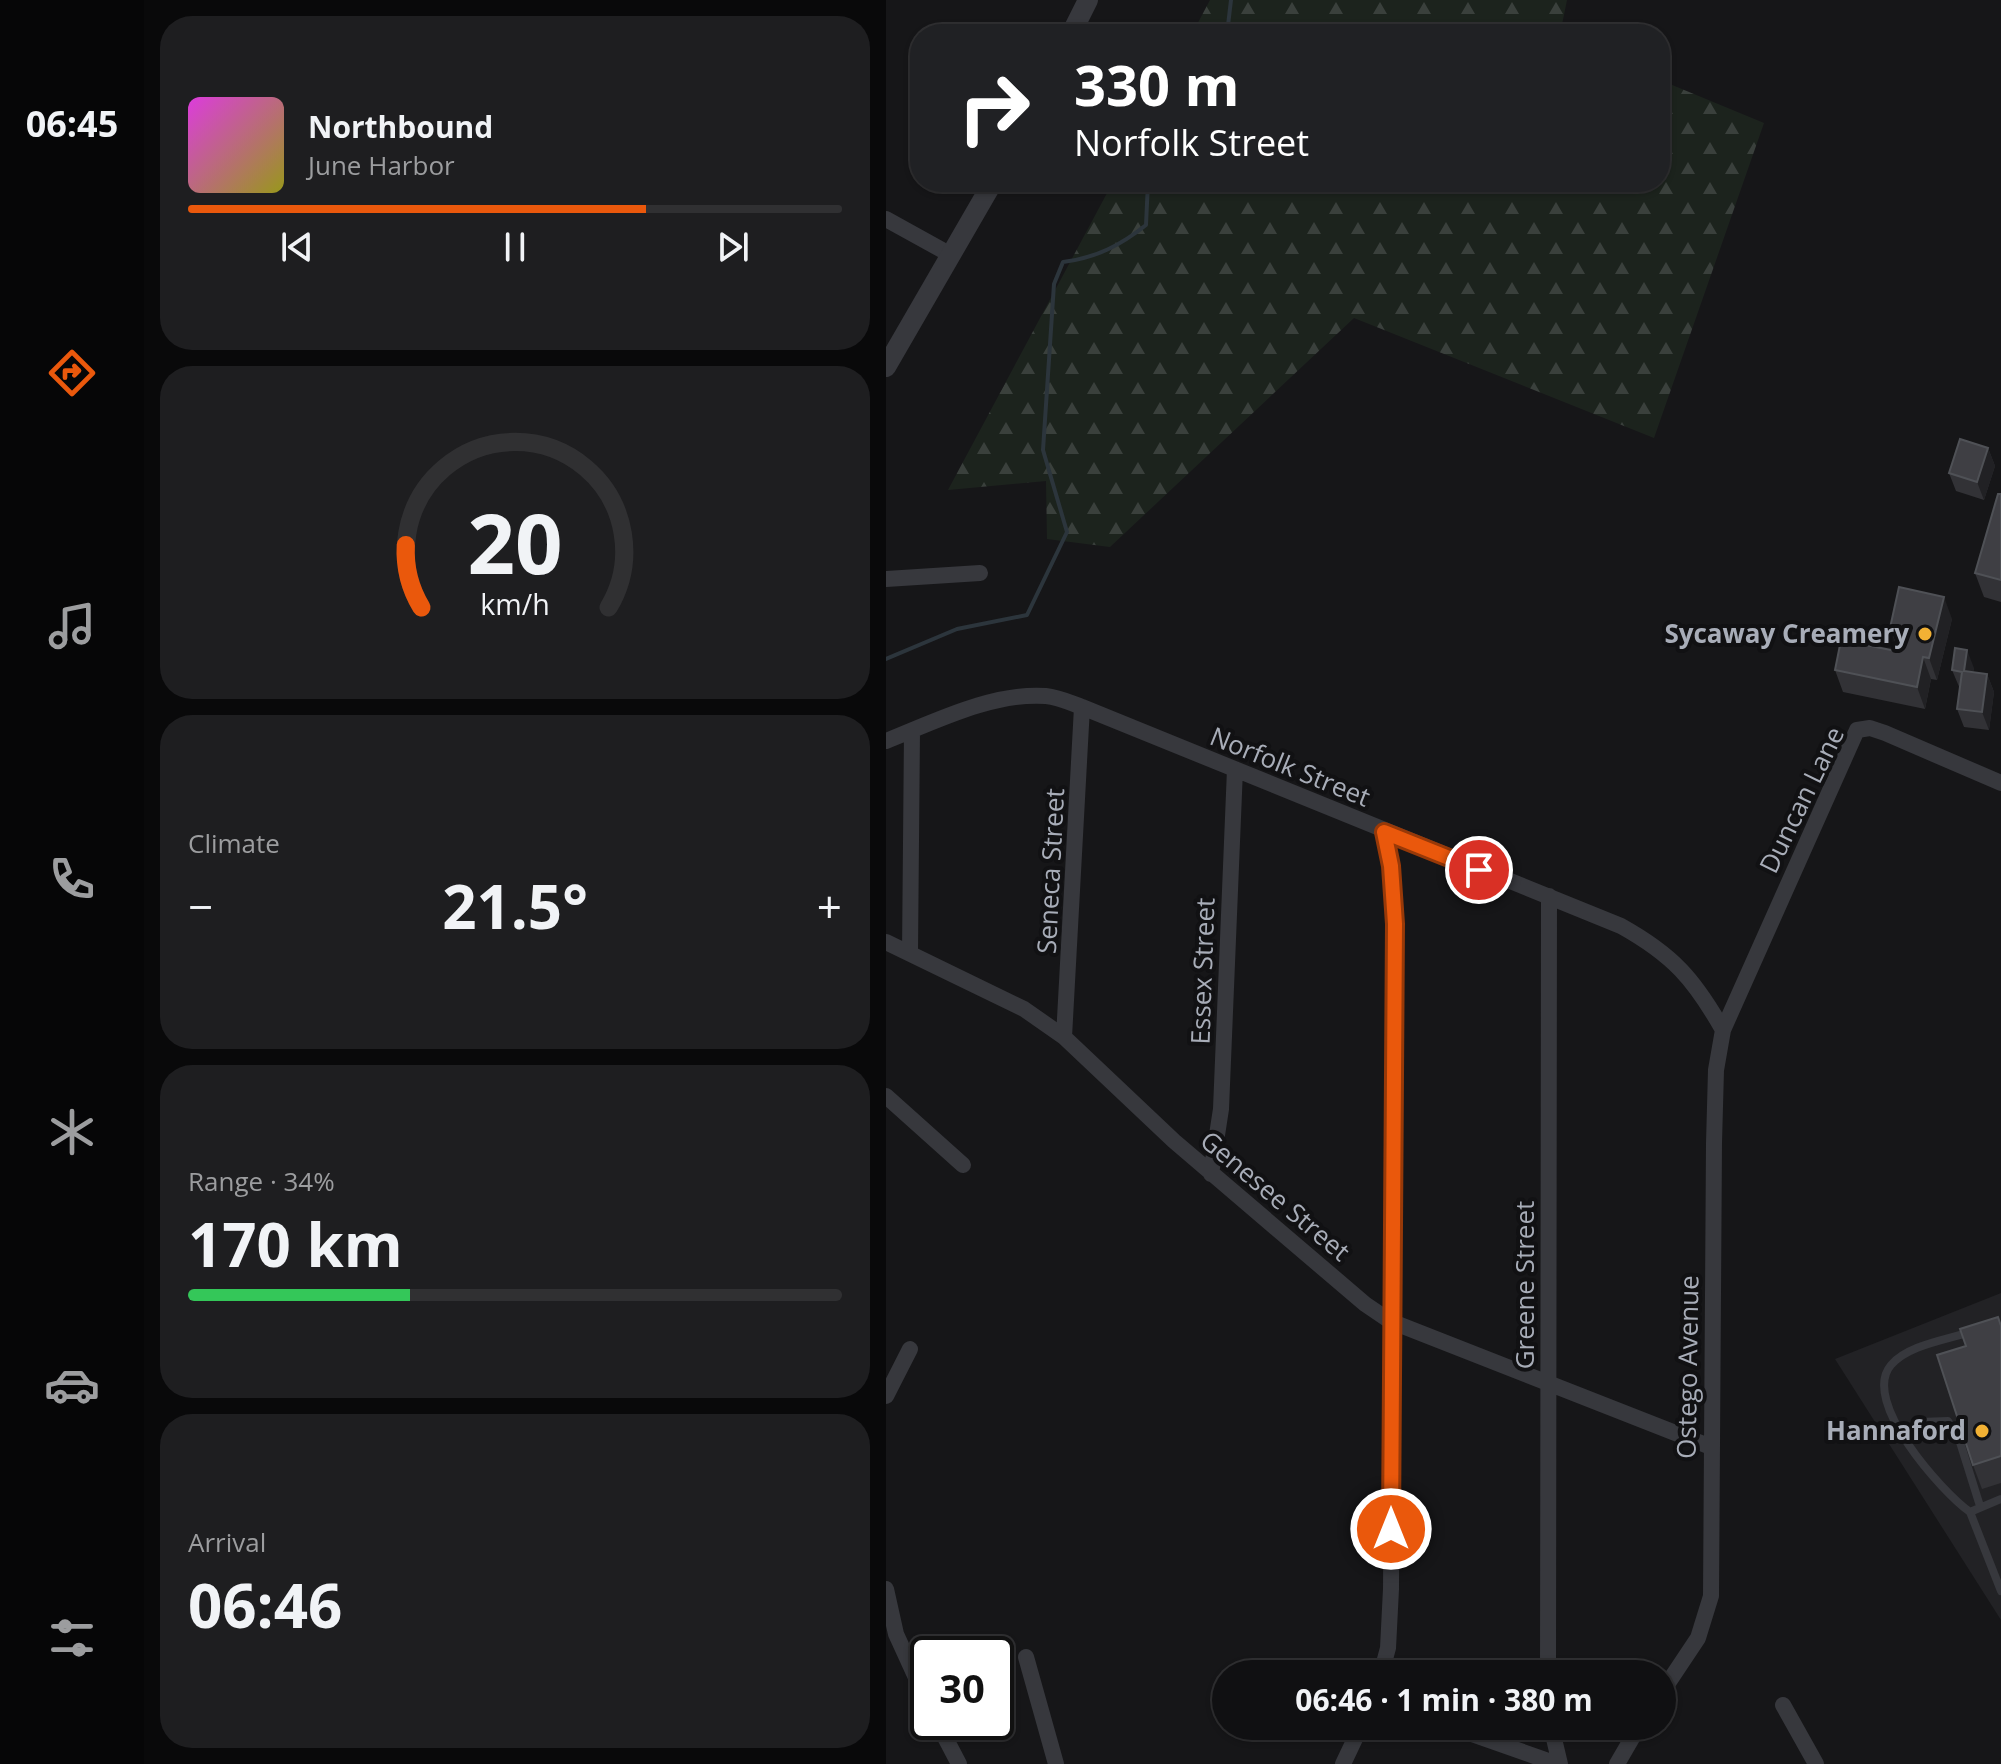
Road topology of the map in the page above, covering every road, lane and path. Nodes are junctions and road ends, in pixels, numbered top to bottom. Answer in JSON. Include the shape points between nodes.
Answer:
{"nodes":[{"id":1,"x":1088,"y":0,"type":"edge"},
{"id":2,"x":1076,"y":24,"type":"edge"},
{"id":3,"x":987,"y":192,"type":"edge"},
{"id":4,"x":886,"y":219,"type":"edge"},
{"id":5,"x":951,"y":255,"type":"junction"},
{"id":6,"x":886,"y":367,"type":"edge"},
{"id":7,"x":980,"y":573,"type":"dead end"},
{"id":8,"x":886,"y":579,"type":"edge"},
{"id":9,"x":1082,"y":707,"type":"junction"},
{"id":10,"x":912,"y":731,"type":"junction"},
{"id":11,"x":886,"y":741,"type":"edge"},
{"id":12,"x":1235,"y":769,"type":"junction"},
{"id":13,"x":2001,"y":783,"type":"edge"},
{"id":14,"x":1384,"y":832,"type":"junction"},
{"id":15,"x":1549,"y":896,"type":"junction"},
{"id":16,"x":886,"y":942,"type":"edge"},
{"id":17,"x":910,"y":953,"type":"junction"},
{"id":18,"x":1723,"y":1030,"type":"junction"},
{"id":19,"x":1064,"y":1037,"type":"junction"},
{"id":20,"x":888,"y":1103,"type":"edge"},
{"id":21,"x":963,"y":1165,"type":"dead end"},
{"id":22,"x":1211,"y":1174,"type":"junction"},
{"id":23,"x":1390,"y":1321,"type":"junction"},
{"id":24,"x":1987,"y":1327,"type":"edge"},
{"id":25,"x":910,"y":1349,"type":"dead end"},
{"id":26,"x":1548,"y":1383,"type":"junction"},
{"id":27,"x":886,"y":1396,"type":"edge"},
{"id":28,"x":1903,"y":1436,"type":"junction"},
{"id":29,"x":1711,"y":1447,"type":"junction"},
{"id":30,"x":2001,"y":1499,"type":"edge"},
{"id":31,"x":1980,"y":1506,"type":"junction"},
{"id":32,"x":1970,"y":1512,"type":"junction"},
{"id":33,"x":886,"y":1589,"type":"edge"},
{"id":34,"x":2001,"y":1591,"type":"edge"},
{"id":35,"x":1026,"y":1657,"type":"dead end"},
{"id":36,"x":1385,"y":1660,"type":"edge"},
{"id":37,"x":1548,"y":1660,"type":"edge"},
{"id":38,"x":910,"y":1665,"type":"edge"},
{"id":39,"x":1676,"y":1671,"type":"edge"},
{"id":40,"x":1783,"y":1705,"type":"dead end"},
{"id":41,"x":946,"y":1740,"type":"edge"},
{"id":42,"x":1354,"y":1740,"type":"edge"},
{"id":43,"x":1490,"y":1740,"type":"edge"},
{"id":44,"x":1554,"y":1740,"type":"edge"},
{"id":45,"x":1631,"y":1740,"type":"edge"},
{"id":46,"x":959,"y":1764,"type":"edge"},
{"id":47,"x":1056,"y":1764,"type":"edge"},
{"id":48,"x":1343,"y":1764,"type":"edge"},
{"id":49,"x":1559,"y":1764,"type":"edge"},
{"id":50,"x":1617,"y":1764,"type":"edge"},
{"id":51,"x":1816,"y":1764,"type":"edge"}],
"edges":[{"from":1,"to":2,"type":"street"},
{"from":3,"to":5,"type":"street"},
{"from":4,"to":5,"type":"street"},
{"from":5,"to":6,"type":"street"},
{"from":7,"to":8,"type":"street"},
{"from":9,"to":10,"type":"street","name":"Norfolk Street","via":[[1049,696],[1023,696]]},
{"from":9,"to":12,"type":"street","name":"Norfolk Street"},
{"from":9,"to":19,"type":"street","name":"Seneca Street"},
{"from":10,"to":11,"type":"street","name":"Norfolk Street"},
{"from":10,"to":17,"type":"street"},
{"from":12,"to":14,"type":"street","name":"Norfolk Street"},
{"from":12,"to":22,"type":"street","name":"Essex Street","via":[[1221,1109]]},
{"from":13,"to":18,"type":"street","name":"Duncan Lane","via":[[1885,733],[1857,730]]},
{"from":14,"to":15,"type":"street","name":"Norfolk Street"},
{"from":14,"to":23,"type":"street","via":[[1395,924]]},
{"from":15,"to":18,"type":"street","name":"Norfolk Street","via":[[1621,926],[1670,957],[1696,984]]},
{"from":15,"to":26,"type":"street","name":"Greene Street"},
{"from":16,"to":17,"type":"street","name":"Genesee Street"},
{"from":17,"to":19,"type":"street","name":"Genesee Street","via":[[1024,1009]]},
{"from":18,"to":29,"type":"street","name":"Ostego Avenue","via":[[1716,1070]]},
{"from":19,"to":22,"type":"street","name":"Genesee Street"},
{"from":20,"to":21,"type":"street"},
{"from":22,"to":23,"type":"street","name":"Genesee Street"},
{"from":23,"to":26,"type":"street","name":"Genesee Street"},
{"from":23,"to":36,"type":"street","via":[[1391,1589]]},
{"from":24,"to":28,"type":"lane","via":[[1904,1354],[1889,1366],[1885,1396]]},
{"from":25,"to":27,"type":"street"},
{"from":26,"to":29,"type":"street","name":"Genesee Street"},
{"from":26,"to":37,"type":"street","name":"Greene Street"},
{"from":28,"to":31,"type":"lane","via":[[1920,1422],[1948,1421]]},
{"from":28,"to":32,"type":"lane","via":[[1945,1491]]},
{"from":29,"to":39,"type":"street","name":"Ostego Avenue","via":[[1709,1608],[1698,1638]]},
{"from":30,"to":31,"type":"lane"},
{"from":31,"to":32,"type":"lane"},
{"from":32,"to":34,"type":"lane"},
{"from":33,"to":38,"type":"street","via":[[896,1634]]},
{"from":35,"to":47,"type":"street"},
{"from":40,"to":51,"type":"street"},
{"from":41,"to":46,"type":"street"},
{"from":42,"to":48,"type":"street"},
{"from":43,"to":49,"type":"street"},
{"from":44,"to":49,"type":"street"},
{"from":45,"to":50,"type":"street"}]}
